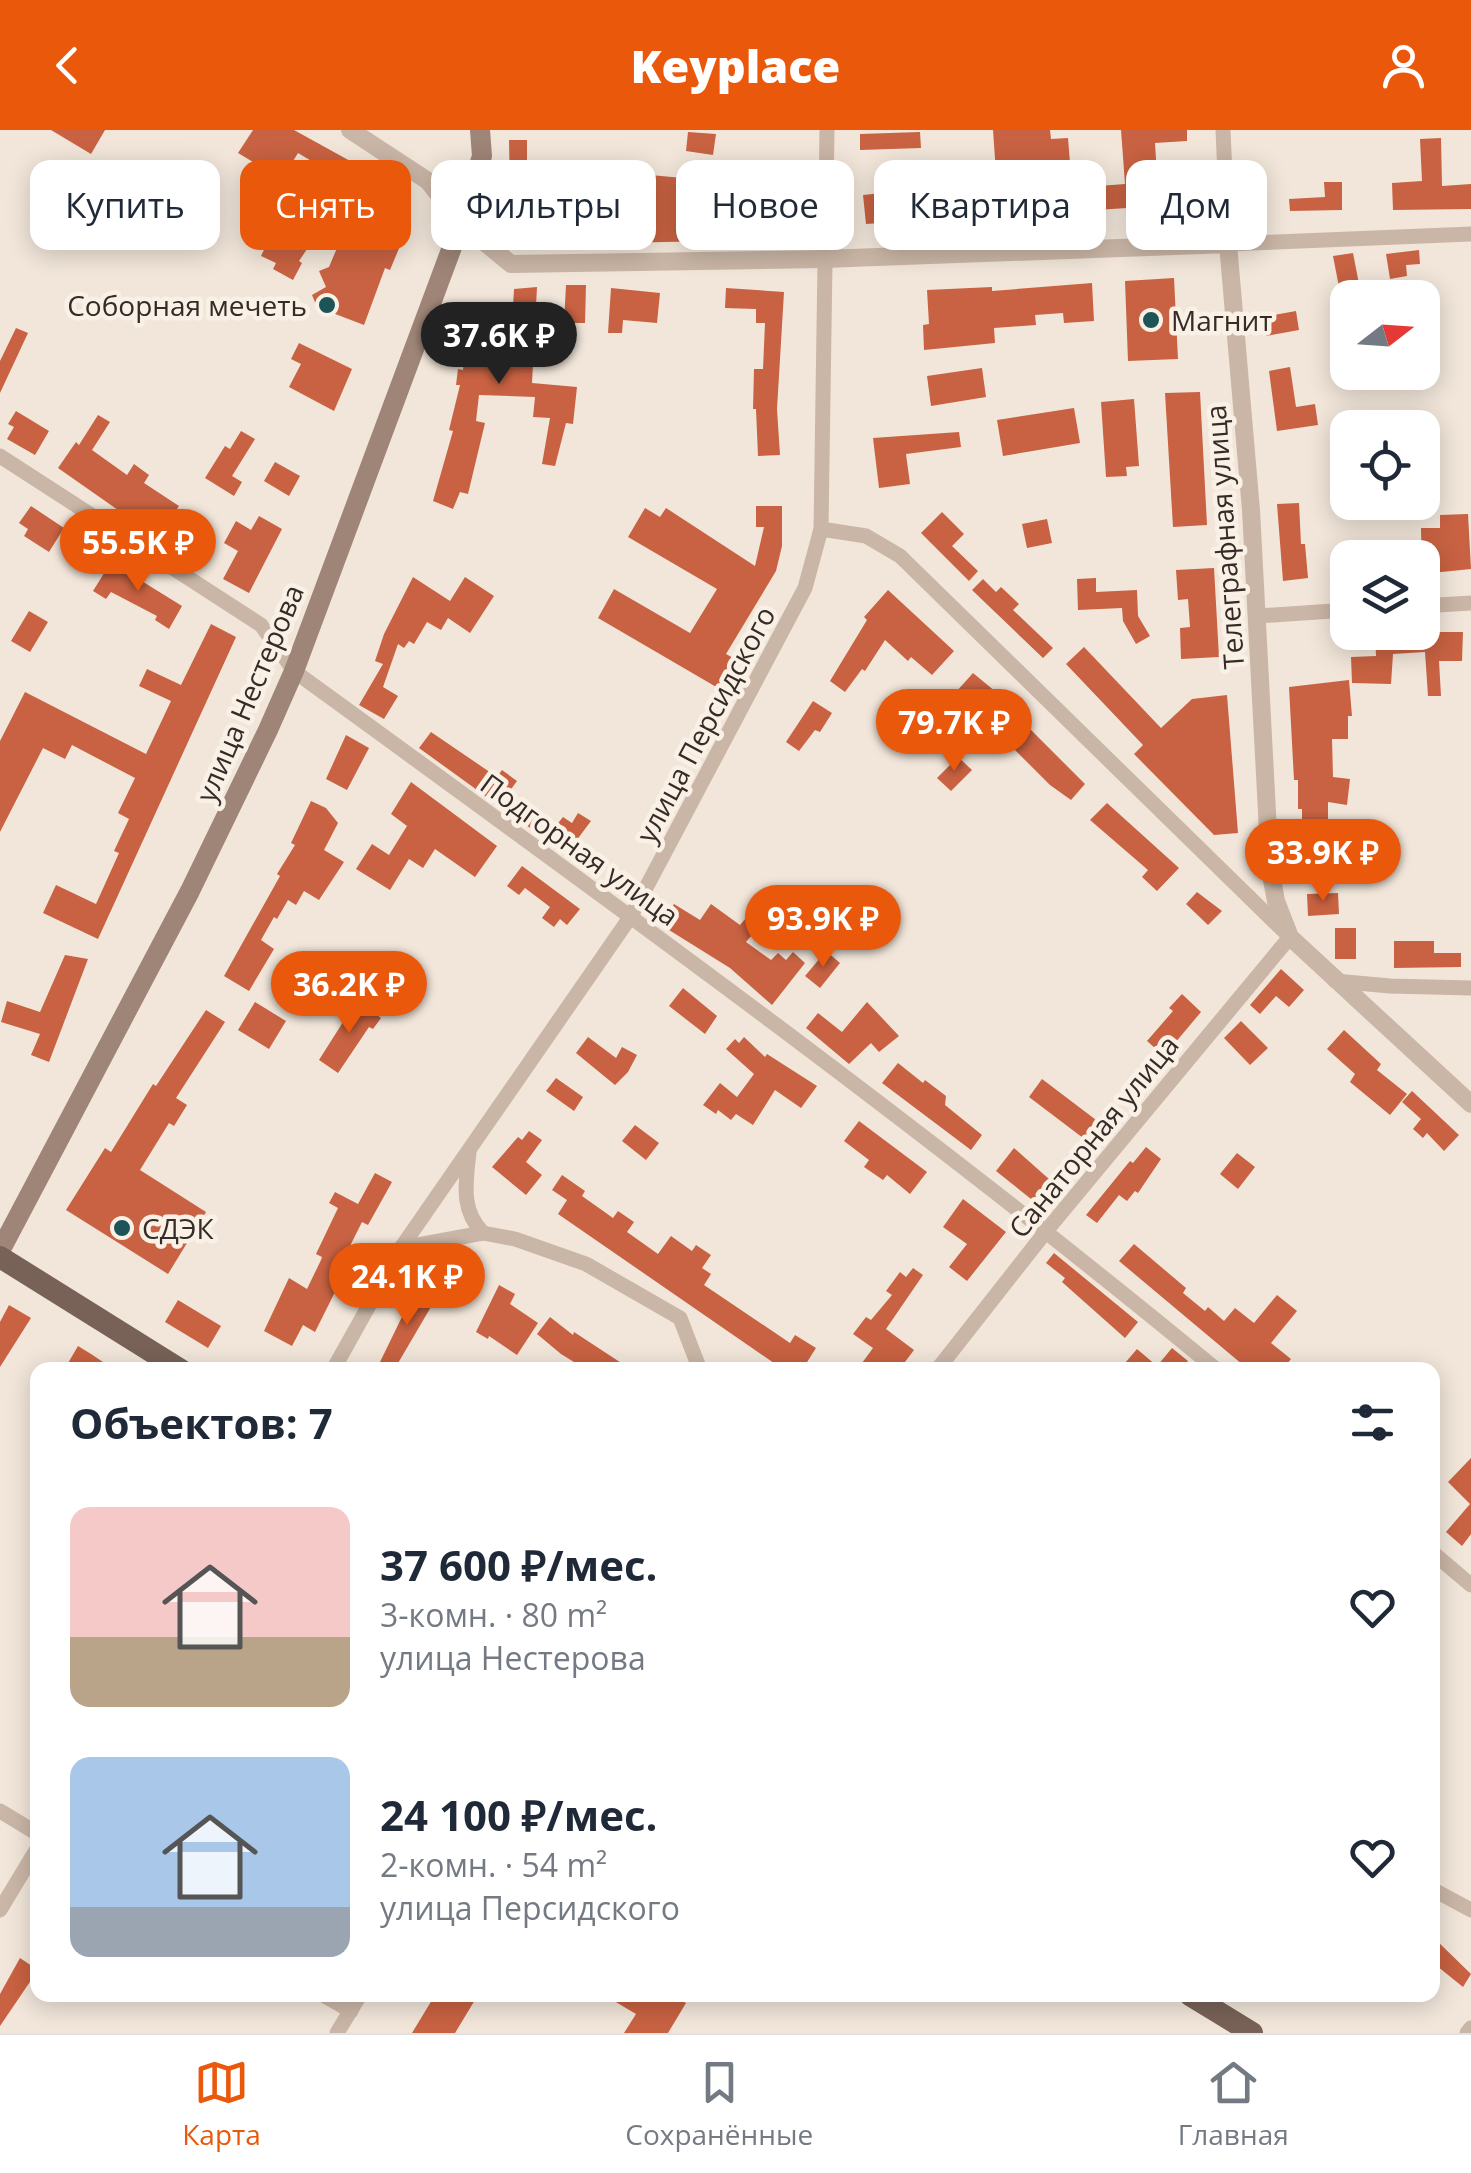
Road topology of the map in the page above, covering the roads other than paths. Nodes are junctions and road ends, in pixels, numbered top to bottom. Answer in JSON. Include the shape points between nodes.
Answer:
{"nodes":[{"id":1,"x":350,"y":130,"type":"edge"},
{"id":2,"x":480,"y":130,"type":"edge"},
{"id":3,"x":827,"y":130,"type":"edge"},
{"id":4,"x":1223,"y":130,"type":"edge"},
{"id":5,"x":481,"y":160,"type":"edge"},
{"id":6,"x":1224,"y":160,"type":"edge"},
{"id":7,"x":431,"y":185,"type":"edge"},
{"id":8,"x":1471,"y":234,"type":"edge"},
{"id":9,"x":1267,"y":242,"type":"edge"},
{"id":10,"x":1126,"y":248,"type":"edge"},
{"id":11,"x":451,"y":250,"type":"edge"},
{"id":12,"x":494,"y":250,"type":"edge"},
{"id":13,"x":1228,"y":250,"type":"edge"},
{"id":14,"x":824,"y":259,"type":"junction"},
{"id":15,"x":0,"y":456,"type":"edge"},
{"id":16,"x":821,"y":529,"type":"junction"},
{"id":17,"x":1471,"y":604,"type":"edge"},
{"id":18,"x":1440,"y":605,"type":"edge"},
{"id":19,"x":1330,"y":611,"type":"edge"},
{"id":20,"x":1258,"y":616,"type":"junction"},
{"id":21,"x":294,"y":671,"type":"junction"},
{"id":22,"x":631,"y":916,"type":"junction"},
{"id":23,"x":1290,"y":937,"type":"junction"},
{"id":24,"x":1334,"y":981,"type":"junction"},
{"id":25,"x":1471,"y":988,"type":"edge"},
{"id":26,"x":1471,"y":1104,"type":"edge"},
{"id":27,"x":469,"y":1150,"type":"junction"},
{"id":28,"x":1047,"y":1230,"type":"junction"},
{"id":29,"x":484,"y":1233,"type":"junction"},
{"id":30,"x":401,"y":1248,"type":"junction"},
{"id":31,"x":0,"y":1254,"type":"edge"},
{"id":32,"x":169,"y":1362,"type":"edge"},
{"id":33,"x":337,"y":1362,"type":"edge"},
{"id":34,"x":697,"y":1362,"type":"edge"},
{"id":35,"x":943,"y":1362,"type":"edge"},
{"id":36,"x":1207,"y":1362,"type":"edge"},
{"id":37,"x":1440,"y":1559,"type":"edge"},
{"id":38,"x":1471,"y":1586,"type":"edge"},
{"id":39,"x":0,"y":1811,"type":"edge"},
{"id":40,"x":30,"y":1829,"type":"edge"},
{"id":41,"x":30,"y":1860,"type":"edge"},
{"id":42,"x":1440,"y":1893,"type":"edge"},
{"id":43,"x":0,"y":1910,"type":"edge"},
{"id":44,"x":1471,"y":1910,"type":"edge"},
{"id":45,"x":335,"y":2002,"type":"edge"},
{"id":46,"x":356,"y":2002,"type":"edge"},
{"id":47,"x":1201,"y":2002,"type":"edge"},
{"id":48,"x":350,"y":2011,"type":"junction"},
{"id":49,"x":337,"y":2033,"type":"edge"},
{"id":50,"x":1252,"y":2033,"type":"edge"}],
"edges":[{"from":1,"to":7,"type":"street"},
{"from":2,"to":5,"type":"main road","name":"улица Нестерова"},
{"from":3,"to":14,"type":"street","name":"улица Персидского"},
{"from":4,"to":6,"type":"street","name":"Телеграфная улица"},
{"from":8,"to":9,"type":"street"},
{"from":10,"to":14,"type":"street"},
{"from":11,"to":21,"type":"main road","name":"улица Нестерова"},
{"from":12,"to":14,"type":"street","via":[[511,264]]},
{"from":13,"to":20,"type":"street","name":"Телеграфная улица"},
{"from":14,"to":16,"type":"street","name":"улица Персидского"},
{"from":15,"to":21,"type":"street","name":"Подгорная улица","via":[[261,626]]},
{"from":16,"to":22,"type":"street","name":"улица Персидского","via":[[782,637]]},
{"from":16,"to":23,"type":"street","via":[[866,536],[900,556]]},
{"from":17,"to":18,"type":"street"},
{"from":19,"to":20,"type":"street"},
{"from":20,"to":23,"type":"street","name":"Телеграфная улица","via":[[1270,869]]},
{"from":21,"to":22,"type":"street","name":"Подгорная улица"},
{"from":21,"to":31,"type":"main road","name":"улица Нестерова","via":[[190,891]]},
{"from":22,"to":27,"type":"street","name":"улица Персидского"},
{"from":22,"to":28,"type":"street","name":"Подгорная улица"},
{"from":23,"to":24,"type":"street"},
{"from":23,"to":28,"type":"street","name":"Санаторная улица"},
{"from":24,"to":25,"type":"street"},
{"from":24,"to":26,"type":"street"},
{"from":27,"to":29,"type":"street","via":[[466,1193],[472,1220]]},
{"from":27,"to":30,"type":"street","name":"улица Персидского"},
{"from":28,"to":35,"type":"street","name":"Санаторная улица"},
{"from":28,"to":36,"type":"street","name":"Подгорная улица"},
{"from":29,"to":30,"type":"street"},
{"from":29,"to":34,"type":"street","via":[[586,1264],[680,1318]]},
{"from":30,"to":33,"type":"street","name":"улица Персидского"},
{"from":31,"to":32,"type":"main road"},
{"from":37,"to":38,"type":"street"},
{"from":39,"to":40,"type":"street"},
{"from":41,"to":43,"type":"street"},
{"from":42,"to":44,"type":"street"},
{"from":45,"to":48,"type":"street"},
{"from":46,"to":48,"type":"street"},
{"from":47,"to":50,"type":"main road"},
{"from":48,"to":49,"type":"street"}]}
